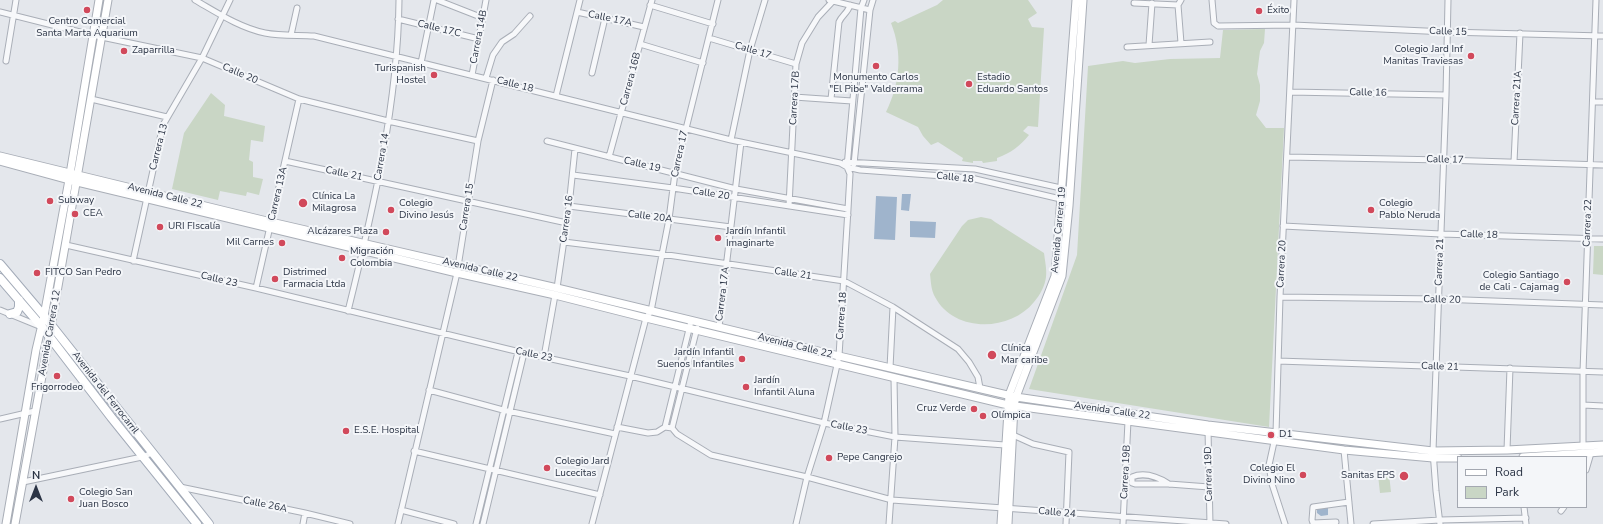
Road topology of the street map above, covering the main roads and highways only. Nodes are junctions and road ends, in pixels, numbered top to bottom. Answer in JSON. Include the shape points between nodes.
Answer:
{"nodes":[{"id":1,"x":0,"y":264,"type":"edge"},
{"id":2,"x":0,"y":278,"type":"edge"},
{"id":3,"x":18,"y":300,"type":"junction"},
{"id":4,"x":10,"y":314,"type":"road end"},
{"id":5,"x":197,"y":524,"type":"edge"},
{"id":6,"x":209,"y":524,"type":"edge"}],
"edges":[{"from":1,"to":6,"type":"main road","name":"Avenida del Ferrocarril","via":[[52,325]]},
{"from":2,"to":3,"type":"main road","name":"Avenida del Ferrocarril"},
{"from":3,"to":4,"type":"main road","via":[[19,307],[16,312]]},
{"from":3,"to":5,"type":"main road","name":"Avenida del Ferrocarril"}]}
